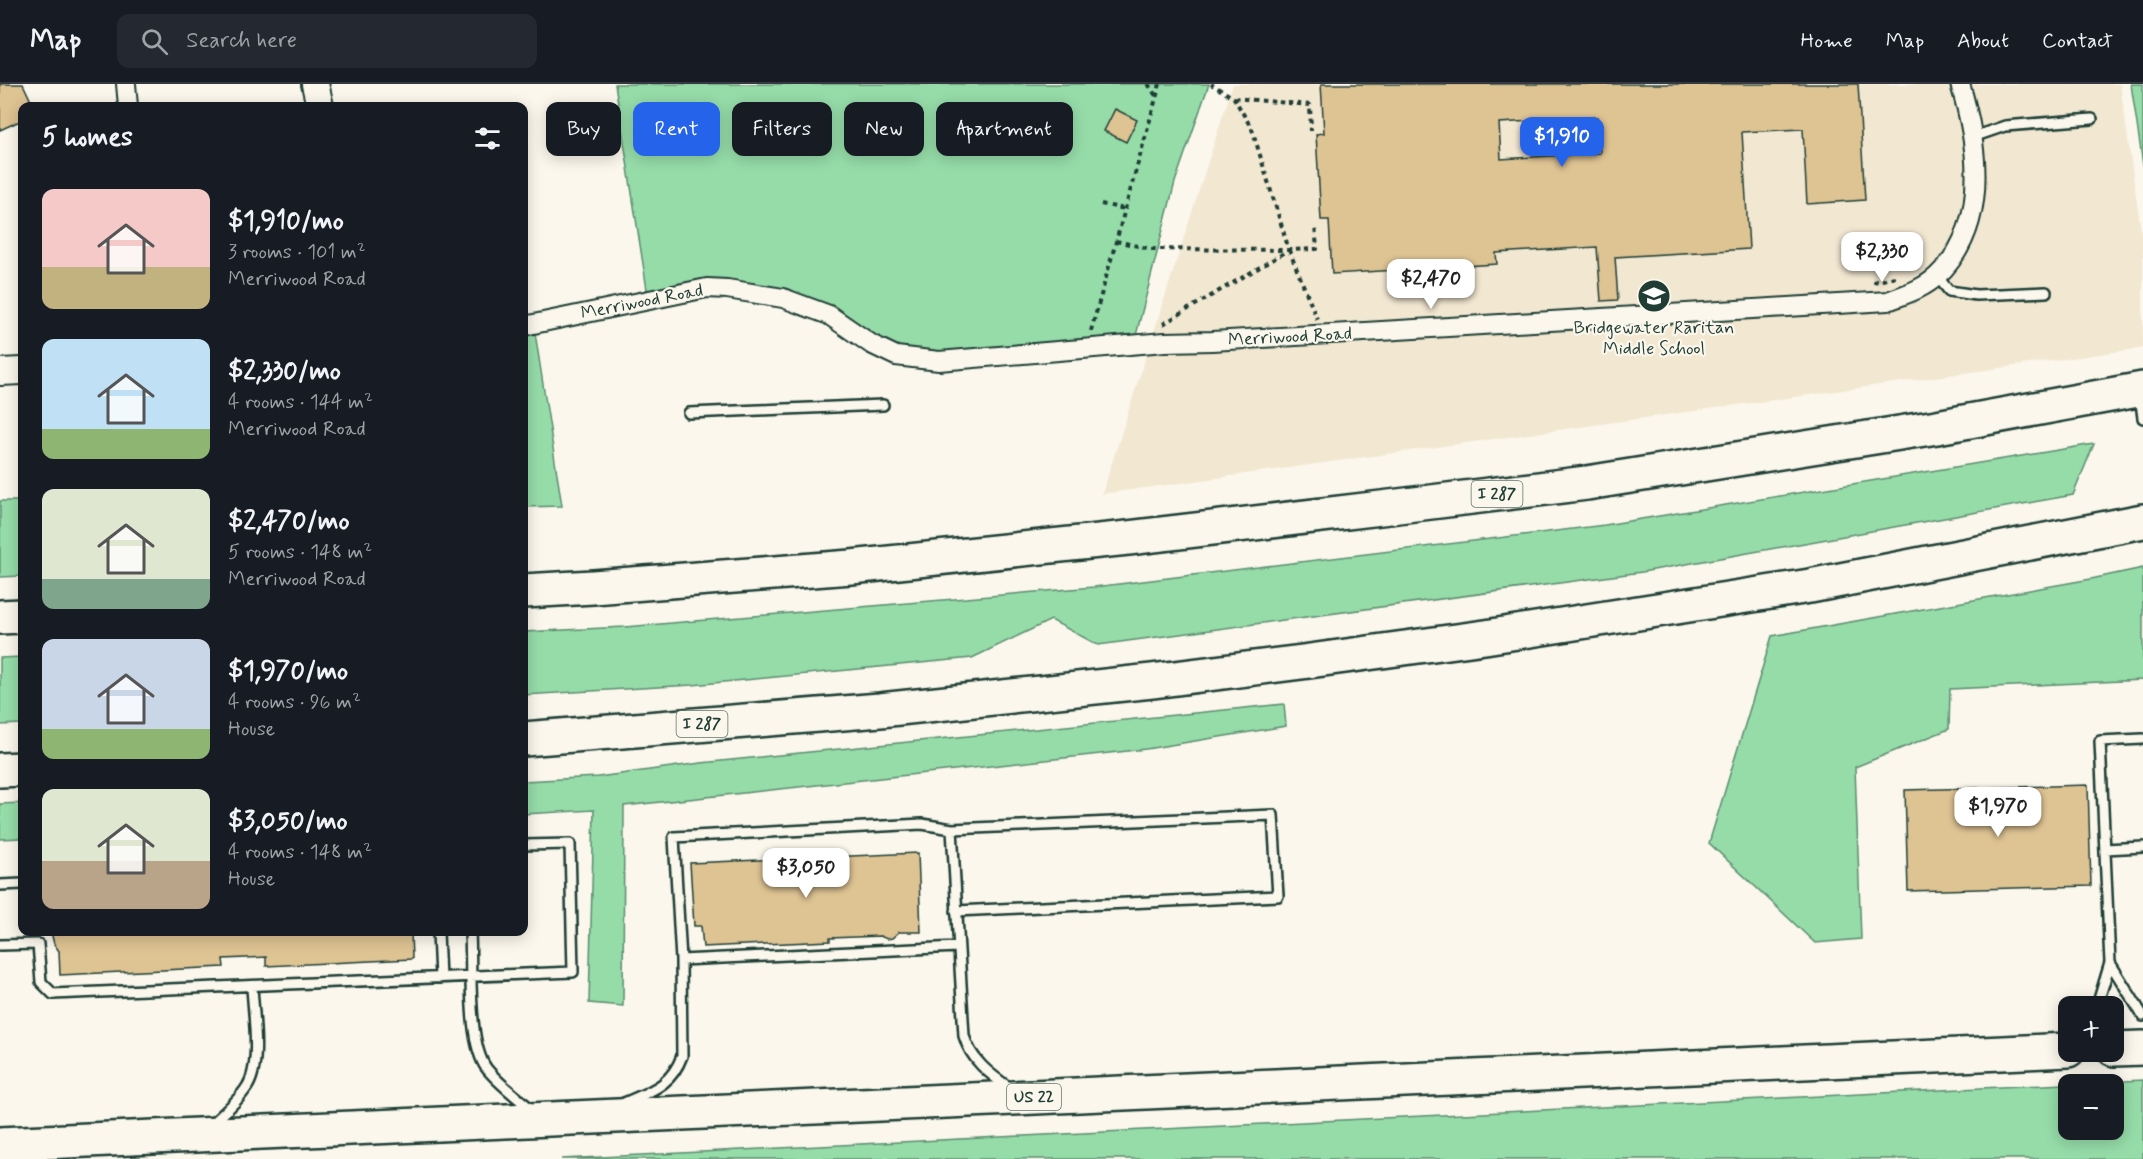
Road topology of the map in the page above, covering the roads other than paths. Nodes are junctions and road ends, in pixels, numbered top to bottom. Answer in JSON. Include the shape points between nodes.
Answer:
{"nodes":[{"id":1,"x":126,"y":84,"type":"edge"},
{"id":2,"x":315,"y":84,"type":"edge"},
{"id":3,"x":1960,"y":84,"type":"edge"},
{"id":4,"x":128,"y":102,"type":"edge"},
{"id":5,"x":319,"y":102,"type":"edge"},
{"id":6,"x":2092,"y":119,"type":"dead end"},
{"id":7,"x":1973,"y":138,"type":"junction"},
{"id":8,"x":1937,"y":276,"type":"junction"},
{"id":9,"x":2046,"y":292,"type":"dead end"},
{"id":10,"x":528,"y":325,"type":"edge"},
{"id":11,"x":18,"y":371,"type":"edge"},
{"id":12,"x":0,"y":372,"type":"edge"},
{"id":13,"x":2142,"y":399,"type":"edge"},
{"id":14,"x":883,"y":405,"type":"dead end"},
{"id":15,"x":688,"y":413,"type":"dead end"},
{"id":16,"x":2143,"y":521,"type":"edge"},
{"id":17,"x":528,"y":591,"type":"edge"},
{"id":18,"x":18,"y":616,"type":"edge"},
{"id":19,"x":0,"y":617,"type":"edge"},
{"id":20,"x":528,"y":739,"type":"edge"},
{"id":21,"x":2143,"y":739,"type":"edge"},
{"id":22,"x":18,"y":769,"type":"edge"},
{"id":23,"x":0,"y":770,"type":"edge"},
{"id":24,"x":952,"y":829,"type":"junction"},
{"id":25,"x":528,"y":845,"type":"edge"},
{"id":26,"x":2143,"y":847,"type":"edge"},
{"id":27,"x":2105,"y":849,"type":"junction"},
{"id":28,"x":18,"y":884,"type":"edge"},
{"id":29,"x":0,"y":885,"type":"edge"},
{"id":30,"x":956,"y":911,"type":"junction"},
{"id":31,"x":37,"y":936,"type":"edge"},
{"id":32,"x":438,"y":936,"type":"edge"},
{"id":33,"x":470,"y":936,"type":"edge"},
{"id":34,"x":38,"y":944,"type":"junction"},
{"id":35,"x":0,"y":945,"type":"edge"},
{"id":36,"x":958,"y":947,"type":"junction"},
{"id":37,"x":681,"y":960,"type":"junction"},
{"id":38,"x":2110,"y":963,"type":"junction"},
{"id":39,"x":472,"y":977,"type":"junction"},
{"id":40,"x":440,"y":978,"type":"junction"},
{"id":41,"x":252,"y":986,"type":"junction"},
{"id":42,"x":2100,"y":996,"type":"edge"},
{"id":43,"x":2143,"y":1016,"type":"edge"},
{"id":44,"x":2143,"y":1048,"type":"edge"},
{"id":45,"x":2124,"y":1049,"type":"edge"},
{"id":46,"x":2058,"y":1050,"type":"edge"},
{"id":47,"x":1024,"y":1098,"type":"junction"},
{"id":48,"x":592,"y":1117,"type":"junction"},
{"id":49,"x":544,"y":1120,"type":"junction"},
{"id":50,"x":200,"y":1135,"type":"junction"},
{"id":51,"x":0,"y":1144,"type":"edge"}],
"edges":[{"from":1,"to":4,"type":"street"},
{"from":2,"to":5,"type":"street"},
{"from":3,"to":7,"type":"street","name":"Merriwood Road"},
{"from":6,"to":7,"type":"lane","via":[[2005,126]]},
{"from":7,"to":8,"type":"street","name":"Merriwood Road","via":[[1976,191],[1971,218],[1963,243]]},
{"from":8,"to":9,"type":"lane","via":[[1949,291],[1976,295]]},
{"from":8,"to":10,"type":"street","name":"Merriwood Road","via":[[1916,291],[1888,301],[1166,342],[939,361],[896,356],[830,315],[783,298],[727,289],[706,288]]},
{"from":11,"to":12,"type":"street"},
{"from":13,"to":17,"type":"highway","number":"I 287","via":[[1599,481],[1398,507],[851,567]]},
{"from":14,"to":15,"type":"lane"},
{"from":16,"to":20,"type":"highway","number":"I 287","via":[[1810,586],[1302,662],[880,710]]},
{"from":18,"to":19,"type":"highway"},
{"from":21,"to":27,"type":"lane","via":[[2100,741]]},
{"from":22,"to":23,"type":"highway"},
{"from":24,"to":30,"type":"lane"},
{"from":24,"to":30,"type":"lane","via":[[1273,815],[1278,896]]},
{"from":24,"to":37,"type":"lane","via":[[922,824],[674,837]]},
{"from":25,"to":39,"type":"lane","via":[[570,844],[573,972]]},
{"from":26,"to":27,"type":"lane"},
{"from":27,"to":38,"type":"lane"},
{"from":28,"to":29,"type":"lane"},
{"from":30,"to":36,"type":"lane"},
{"from":31,"to":34,"type":"lane"},
{"from":32,"to":40,"type":"lane"},
{"from":33,"to":39,"type":"lane"},
{"from":34,"to":35,"type":"lane"},
{"from":34,"to":41,"type":"lane","via":[[41,982],[53,994]]},
{"from":36,"to":37,"type":"lane"},
{"from":36,"to":47,"type":"lane","via":[[967,1047],[988,1073]]},
{"from":37,"to":48,"type":"lane","via":[[682,1056],[677,1069],[654,1090]]},
{"from":38,"to":42,"type":"lane"},
{"from":38,"to":43,"type":"lane"},
{"from":39,"to":40,"type":"lane"},
{"from":39,"to":49,"type":"lane","via":[[474,1032],[486,1068]]},
{"from":40,"to":41,"type":"lane"},
{"from":41,"to":50,"type":"lane","via":[[255,1054],[249,1085]]},
{"from":44,"to":45,"type":"highway"},
{"from":46,"to":47,"type":"highway","number":"US 22"},
{"from":47,"to":48,"type":"highway","number":"US 22"},
{"from":48,"to":49,"type":"highway","number":"US 22"},
{"from":49,"to":50,"type":"highway","number":"US 22"},
{"from":50,"to":51,"type":"highway","number":"US 22"}]}
